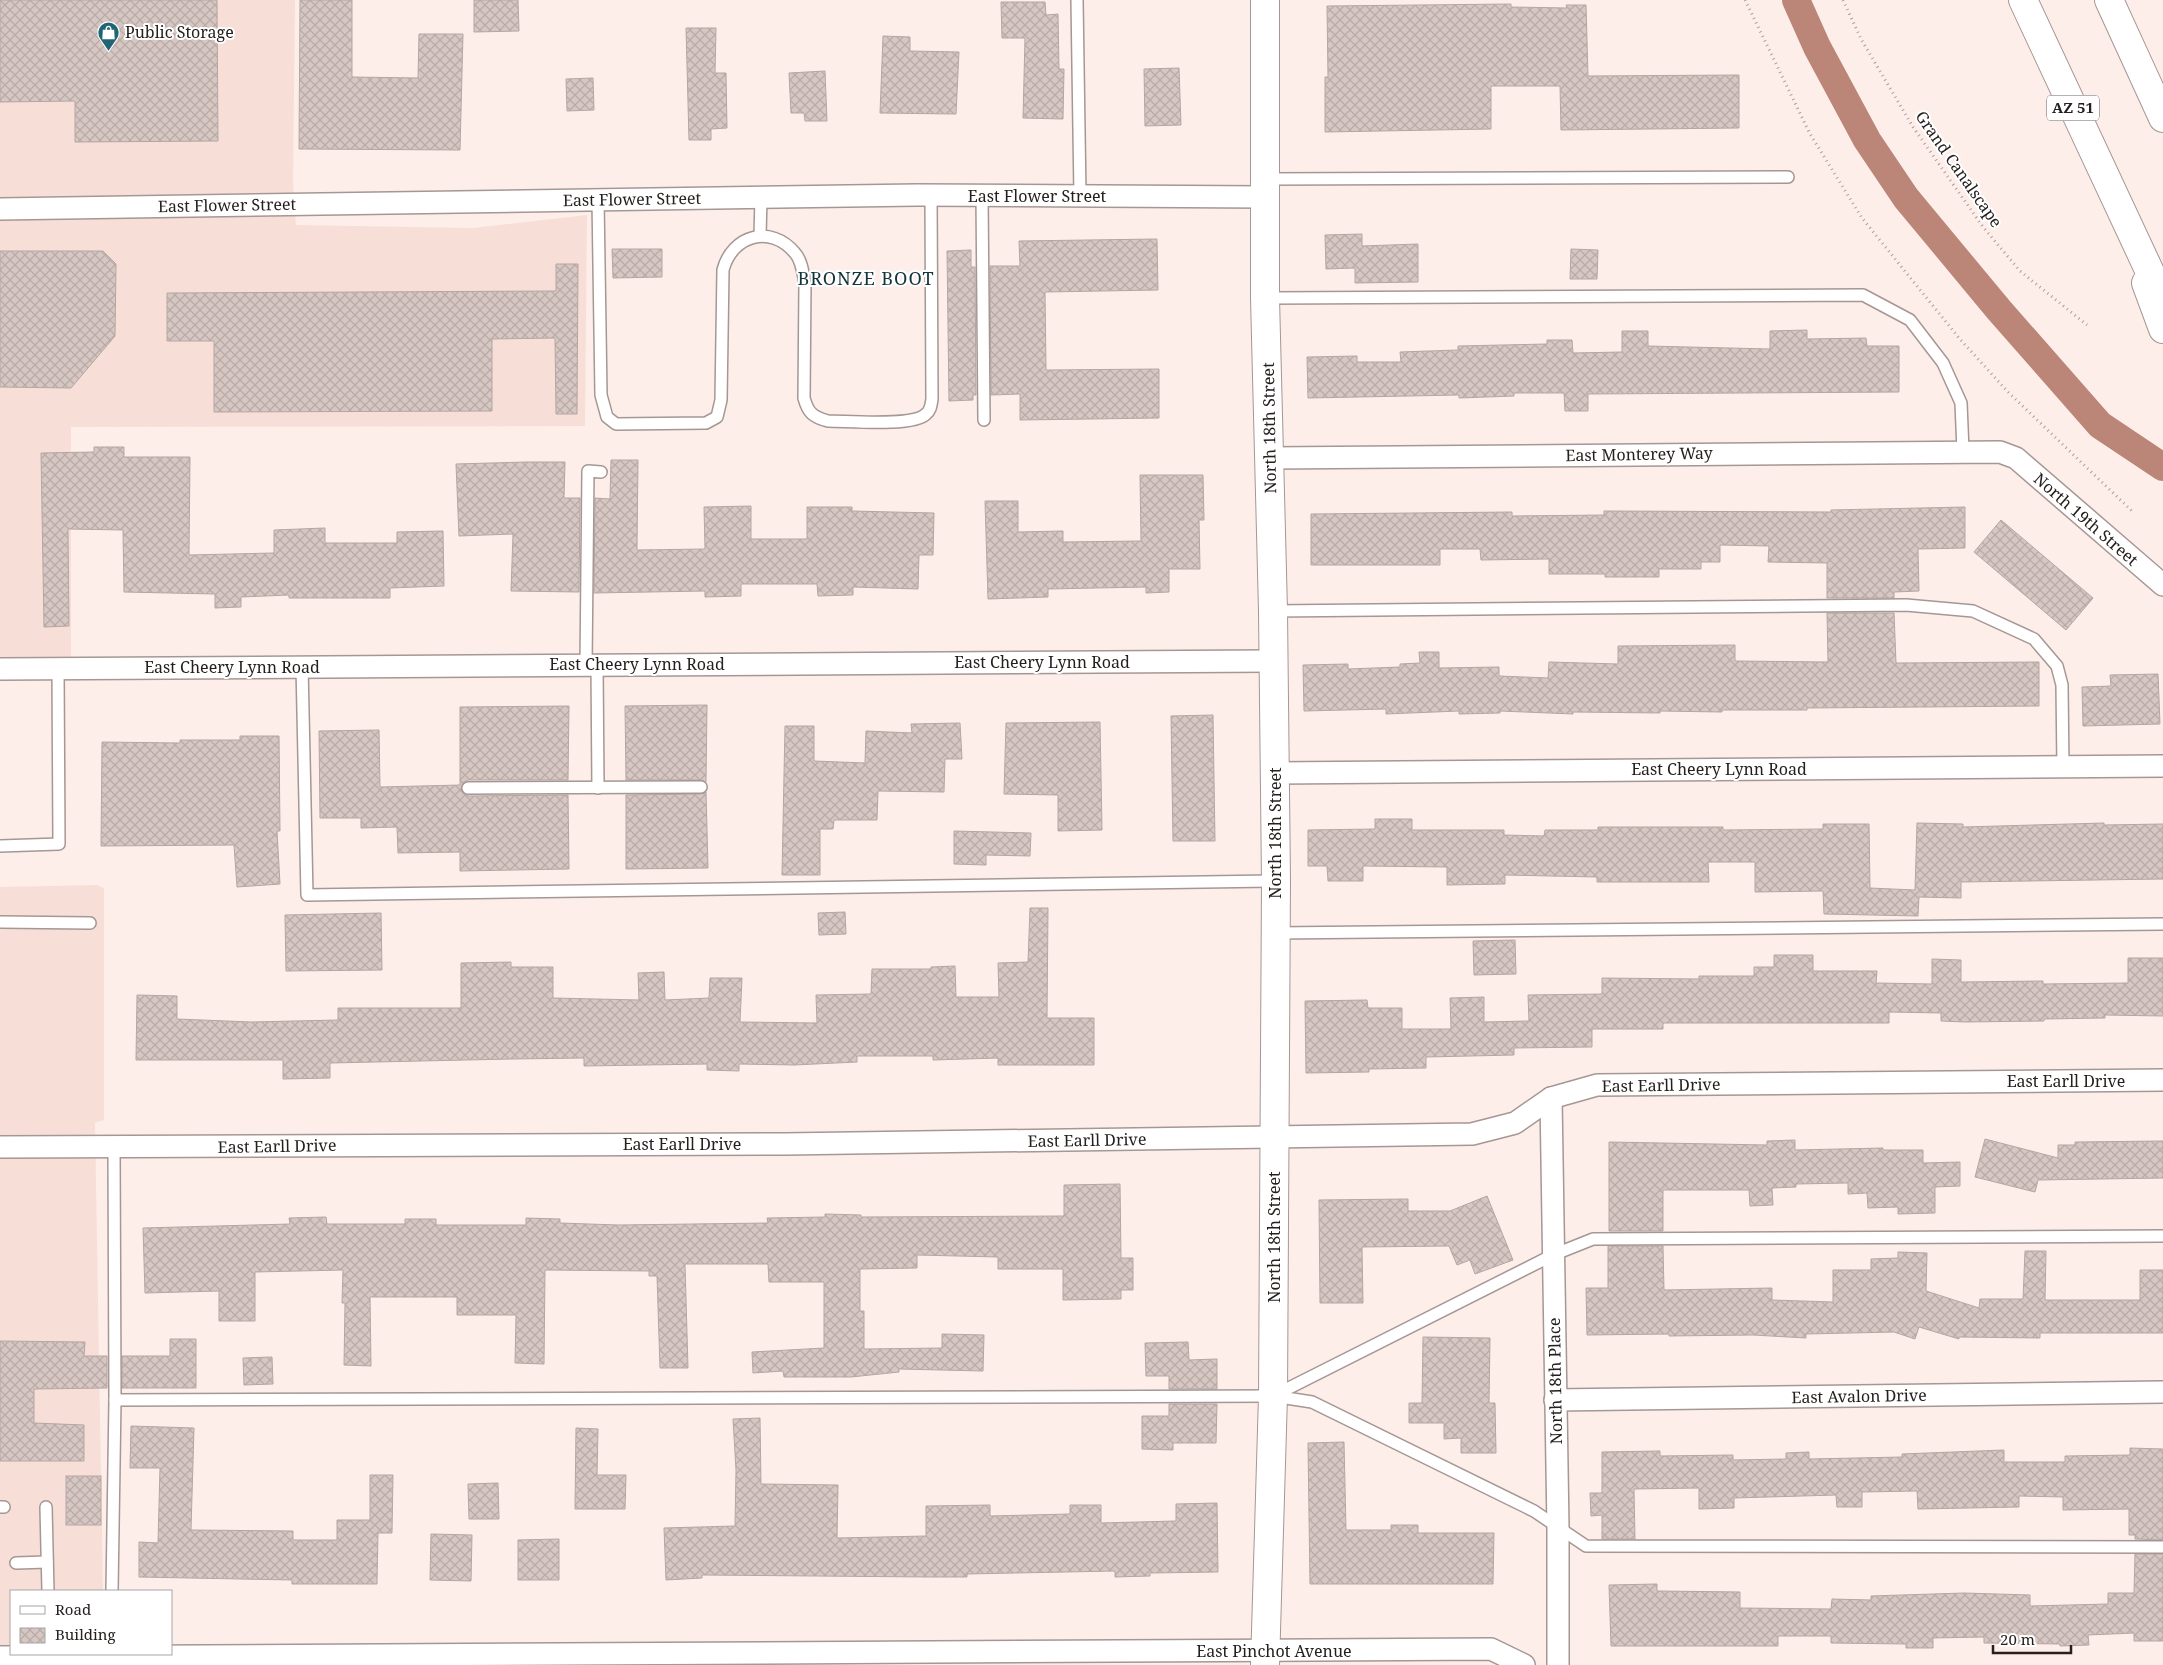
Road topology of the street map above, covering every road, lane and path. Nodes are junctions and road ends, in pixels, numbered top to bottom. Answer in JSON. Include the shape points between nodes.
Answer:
{"nodes":[{"id":1,"x":1077,"y":0,"type":"edge"},
{"id":2,"x":1265,"y":0,"type":"edge"},
{"id":3,"x":1745,"y":0,"type":"edge"},
{"id":4,"x":1843,"y":0,"type":"edge"},
{"id":5,"x":2023,"y":0,"type":"edge"},
{"id":6,"x":2108,"y":0,"type":"edge"},
{"id":7,"x":2163,"y":118,"type":"edge"},
{"id":8,"x":1788,"y":177,"type":"dead end"},
{"id":9,"x":1265,"y":188,"type":"junction"},
{"id":10,"x":931,"y":195,"type":"junction"},
{"id":11,"x":982,"y":195,"type":"junction"},
{"id":12,"x":1080,"y":196,"type":"junction"},
{"id":13,"x":761,"y":197,"type":"junction"},
{"id":14,"x":598,"y":199,"type":"junction"},
{"id":15,"x":0,"y":209,"type":"edge"},
{"id":16,"x":2122,"y":216,"type":"junction"},
{"id":17,"x":760,"y":236,"type":"junction"},
{"id":18,"x":1265,"y":298,"type":"junction"},
{"id":19,"x":2163,"y":300,"type":"edge"},
{"id":20,"x":2087,"y":325,"type":"dead end"},
{"id":21,"x":2163,"y":329,"type":"edge"},
{"id":22,"x":984,"y":420,"type":"dead end"},
{"id":23,"x":1962,"y":451,"type":"junction"},
{"id":24,"x":2009,"y":453,"type":"joint"},
{"id":25,"x":1269,"y":458,"type":"junction"},
{"id":26,"x":601,"y":472,"type":"dead end"},
{"id":27,"x":2133,"y":512,"type":"dead end"},
{"id":28,"x":2163,"y":585,"type":"edge"},
{"id":29,"x":1273,"y":611,"type":"junction"},
{"id":30,"x":1274,"y":661,"type":"junction"},
{"id":31,"x":591,"y":665,"type":"junction"},
{"id":32,"x":302,"y":666,"type":"junction"},
{"id":33,"x":58,"y":668,"type":"junction"},
{"id":34,"x":0,"y":669,"type":"edge"},
{"id":35,"x":2163,"y":766,"type":"edge"},
{"id":36,"x":2063,"y":767,"type":"junction"},
{"id":37,"x":1274,"y":773,"type":"junction"},
{"id":38,"x":701,"y":787,"type":"dead end"},
{"id":39,"x":468,"y":788,"type":"dead end"},
{"id":40,"x":598,"y":788,"type":"junction"},
{"id":41,"x":0,"y":846,"type":"edge"},
{"id":42,"x":1276,"y":881,"type":"junction"},
{"id":43,"x":0,"y":922,"type":"edge"},
{"id":44,"x":90,"y":923,"type":"dead end"},
{"id":45,"x":2163,"y":924,"type":"edge"},
{"id":46,"x":1274,"y":933,"type":"junction"},
{"id":47,"x":2163,"y":1080,"type":"edge"},
{"id":48,"x":1551,"y":1098,"type":"junction"},
{"id":49,"x":1274,"y":1137,"type":"junction"},
{"id":50,"x":0,"y":1147,"type":"edge"},
{"id":51,"x":114,"y":1148,"type":"junction"},
{"id":52,"x":2163,"y":1236,"type":"edge"},
{"id":53,"x":1553,"y":1255,"type":"junction"},
{"id":54,"x":2163,"y":1392,"type":"edge"},
{"id":55,"x":1273,"y":1396,"type":"junction"},
{"id":56,"x":115,"y":1400,"type":"junction"},
{"id":57,"x":1554,"y":1400,"type":"junction"},
{"id":58,"x":46,"y":1507,"type":"dead end"},
{"id":59,"x":1558,"y":1528,"type":"junction"},
{"id":60,"x":2163,"y":1547,"type":"edge"},
{"id":61,"x":47,"y":1562,"type":"junction"},
{"id":62,"x":16,"y":1563,"type":"dead end"},
{"id":63,"x":48,"y":1590,"type":"edge"},
{"id":64,"x":112,"y":1590,"type":"edge"},
{"id":65,"x":49,"y":1655,"type":"edge"},
{"id":66,"x":0,"y":1657,"type":"edge"},
{"id":67,"x":118,"y":1658,"type":"edge"},
{"id":68,"x":1265,"y":1658,"type":"edge"},
{"id":69,"x":192,"y":1661,"type":"edge"},
{"id":70,"x":1524,"y":1665,"type":"edge"},
{"id":71,"x":1558,"y":1665,"type":"edge"}],
"edges":[{"from":1,"to":12,"type":"lane"},
{"from":2,"to":9,"type":"main road","name":"North 18th Street"},
{"from":3,"to":27,"type":"path","via":[[1810,134],[1862,218],[1958,338],[2008,392]]},
{"from":4,"to":20,"type":"path","name":"Grand Canalscape","via":[[1861,39],[1913,128],[1983,228],[2020,271]]},
{"from":5,"to":16,"type":"main road","number":"AZ 51"},
{"from":6,"to":7,"type":"main road"},
{"from":8,"to":9,"type":"lane"},
{"from":9,"to":12,"type":"street","name":"East Flower Street"},
{"from":9,"to":18,"type":"main road","name":"North 18th Street"},
{"from":10,"to":11,"type":"street","name":"East Flower Street"},
{"from":10,"to":13,"type":"street","name":"East Flower Street"},
{"from":10,"to":17,"type":"lane","via":[[932,399],[926,414],[910,420],[828,421],[815,418],[807,410],[804,398],[805,283],[802,267],[796,254],[786,246]]},
{"from":11,"to":12,"type":"street","name":"East Flower Street"},
{"from":11,"to":22,"type":"lane"},
{"from":13,"to":14,"type":"street","name":"East Flower Street"},
{"from":13,"to":17,"type":"lane"},
{"from":14,"to":15,"type":"street","name":"East Flower Street"},
{"from":14,"to":17,"type":"lane","via":[[601,394],[607,417],[616,424],[706,423],[717,417],[721,400],[722,270],[726,257],[734,248],[745,240]]},
{"from":16,"to":19,"type":"main road","number":"AZ 51"},
{"from":16,"to":21,"type":"main road"},
{"from":18,"to":23,"type":"lane","via":[[1863,295],[1910,320],[1943,363],[1961,403]]},
{"from":18,"to":25,"type":"main road","name":"North 18th Street"},
{"from":23,"to":24,"type":"street","name":"East Monterey Way"},
{"from":23,"to":25,"type":"street","name":"East Monterey Way"},
{"from":24,"to":28,"type":"street","name":"North 19th Street"},
{"from":25,"to":29,"type":"main road","name":"North 18th Street"},
{"from":26,"to":31,"type":"lane","via":[[588,471]]},
{"from":29,"to":30,"type":"main road","name":"North 18th Street"},
{"from":29,"to":36,"type":"lane","via":[[1896,605],[1973,611],[2034,639],[2057,666],[2062,684]]},
{"from":30,"to":31,"type":"street","name":"East Cheery Lynn Road"},
{"from":30,"to":37,"type":"main road","name":"North 18th Street"},
{"from":31,"to":32,"type":"street","name":"East Cheery Lynn Road"},
{"from":31,"to":40,"type":"lane"},
{"from":32,"to":33,"type":"street","name":"East Cheery Lynn Road"},
{"from":32,"to":42,"type":"lane","via":[[306,895]]},
{"from":33,"to":34,"type":"street","name":"East Cheery Lynn Road"},
{"from":33,"to":41,"type":"lane","via":[[59,844]]},
{"from":35,"to":36,"type":"street","name":"East Cheery Lynn Road"},
{"from":36,"to":37,"type":"street","name":"East Cheery Lynn Road"},
{"from":37,"to":42,"type":"main road","name":"North 18th Street"},
{"from":38,"to":40,"type":"lane"},
{"from":39,"to":40,"type":"lane"},
{"from":42,"to":46,"type":"main road","name":"North 18th Street"},
{"from":43,"to":44,"type":"lane"},
{"from":45,"to":46,"type":"lane"},
{"from":46,"to":49,"type":"main road","name":"North 18th Street"},
{"from":47,"to":48,"type":"street","name":"East Earll Drive","via":[[1597,1085]]},
{"from":48,"to":49,"type":"street","name":"East Earll Drive","via":[[1515,1123],[1472,1134]]},
{"from":48,"to":53,"type":"street","name":"North 18th Place"},
{"from":49,"to":51,"type":"street","name":"East Earll Drive"},
{"from":49,"to":55,"type":"main road","name":"North 18th Street"},
{"from":50,"to":51,"type":"street","name":"East Earll Drive"},
{"from":51,"to":56,"type":"lane"},
{"from":52,"to":53,"type":"lane","via":[[1593,1238]]},
{"from":53,"to":55,"type":"lane"},
{"from":53,"to":57,"type":"street","name":"North 18th Place"},
{"from":54,"to":57,"type":"street","name":"East Avalon Drive"},
{"from":55,"to":56,"type":"lane"},
{"from":55,"to":59,"type":"lane","via":[[1312,1402],[1534,1511]]},
{"from":55,"to":68,"type":"main road","name":"North 18th Street"},
{"from":56,"to":64,"type":"lane"},
{"from":57,"to":59,"type":"street","name":"North 18th Place"},
{"from":58,"to":61,"type":"lane"},
{"from":59,"to":60,"type":"lane","via":[[1586,1546]]},
{"from":59,"to":71,"type":"street","name":"North 18th Place"},
{"from":61,"to":62,"type":"lane"},
{"from":61,"to":63,"type":"lane"},
{"from":65,"to":66,"type":"street","name":"East Pinchot Avenue"},
{"from":65,"to":67,"type":"street","name":"East Pinchot Avenue"},
{"from":67,"to":69,"type":"street","name":"East Pinchot Avenue"},
{"from":68,"to":69,"type":"street","name":"East Pinchot Avenue"},
{"from":68,"to":70,"type":"street","name":"East Pinchot Avenue","via":[[1491,1649]]}]}
